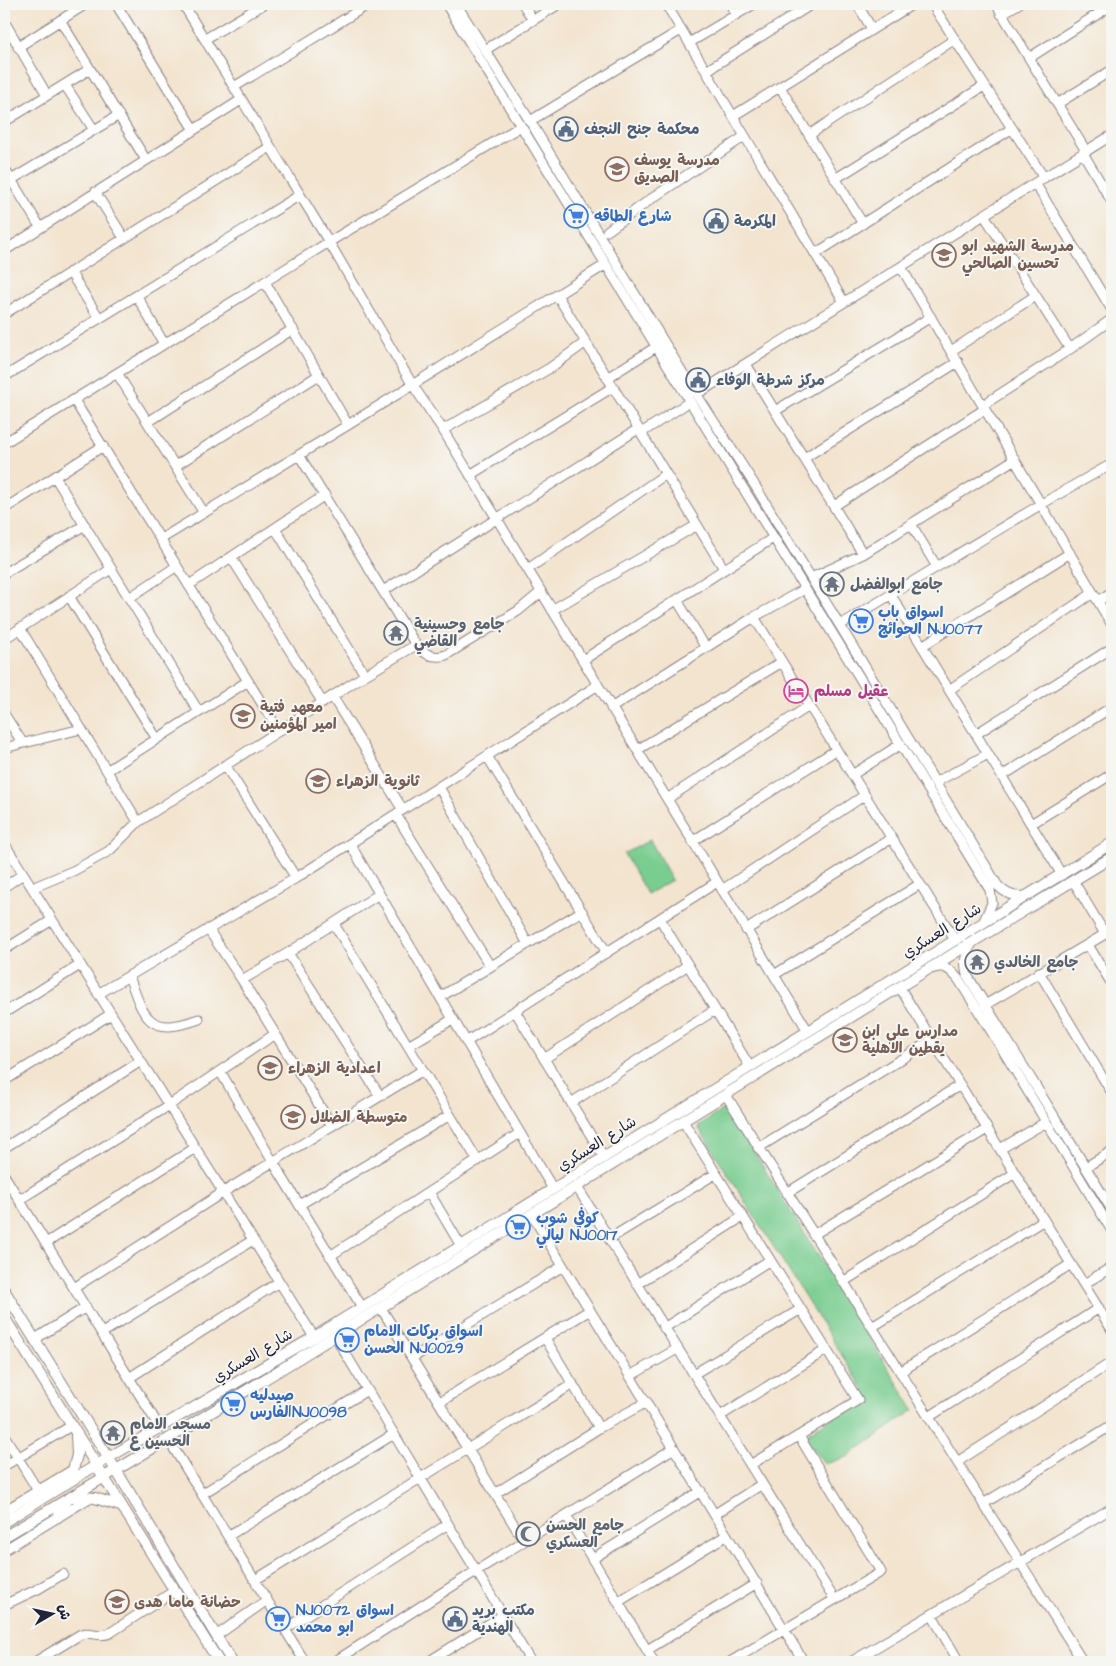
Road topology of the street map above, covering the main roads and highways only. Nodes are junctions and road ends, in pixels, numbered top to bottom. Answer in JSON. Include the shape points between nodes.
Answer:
{"nodes":[{"id":1,"x":1112,"y":843,"type":"edge"},
{"id":2,"x":1112,"y":857,"type":"edge"},
{"id":3,"x":858,"y":1000,"type":"junction"},
{"id":4,"x":863,"y":1010,"type":"junction"},
{"id":5,"x":840,"y":1012,"type":"junction"},
{"id":6,"x":844,"y":1022,"type":"junction"},
{"id":7,"x":492,"y":1233,"type":"junction"},
{"id":8,"x":477,"y":1242,"type":"junction"},
{"id":9,"x":4,"y":1290,"type":"edge"},
{"id":10,"x":4,"y":1320,"type":"edge"},
{"id":11,"x":74,"y":1430,"type":"junction"},
{"id":12,"x":108,"y":1458,"type":"junction"},
{"id":13,"x":96,"y":1466,"type":"junction"},
{"id":14,"x":116,"y":1470,"type":"junction"},
{"id":15,"x":103,"y":1478,"type":"junction"},
{"id":16,"x":66,"y":1484,"type":"junction"},
{"id":17,"x":40,"y":1489,"type":"road end"},
{"id":18,"x":67,"y":1499,"type":"junction"},
{"id":19,"x":120,"y":1506,"type":"junction"},
{"id":20,"x":58,"y":1517,"type":"road end"},
{"id":21,"x":4,"y":1522,"type":"edge"},
{"id":22,"x":4,"y":1537,"type":"edge"},
{"id":23,"x":219,"y":1662,"type":"edge"},
{"id":24,"x":232,"y":1662,"type":"edge"}],
"edges":[{"from":1,"to":3,"type":"main road","name":"شارع العسكري"},
{"from":2,"to":4,"type":"main road","name":"شارع العسكري"},
{"from":3,"to":4,"type":"main road","via":[[857,1006]]},
{"from":3,"to":5,"type":"main road","name":"شارع العسكري"},
{"from":4,"to":6,"type":"main road","name":"شارع العسكري"},
{"from":5,"to":6,"type":"main road","via":[[846,1016]]},
{"from":5,"to":7,"type":"main road","name":"شارع العسكري","via":[[553,1189]]},
{"from":6,"to":7,"type":"main road","name":"شارع العسكري","via":[[532,1214]]},
{"from":7,"to":8,"type":"main road","name":"شارع العسكري"},
{"from":8,"to":12,"type":"main road","name":"شارع العسكري","via":[[461,1246]]},
{"from":8,"to":14,"type":"main road","name":"شارع العسكري","via":[[381,1308]]},
{"from":9,"to":12,"type":"main road"},
{"from":10,"to":11,"type":"main road"},
{"from":11,"to":13,"type":"main road"},
{"from":11,"to":16,"type":"main road","via":[[74,1469]]},
{"from":12,"to":13,"type":"main road","name":"شارع العسكري"},
{"from":12,"to":14,"type":"main road"},
{"from":13,"to":15,"type":"main road"},
{"from":13,"to":16,"type":"main road","name":"شارع العسكري"},
{"from":14,"to":15,"type":"main road","name":"شارع العسكري"},
{"from":14,"to":24,"type":"main road"},
{"from":15,"to":18,"type":"main road","name":"شارع العسكري"},
{"from":15,"to":19,"type":"main road"},
{"from":16,"to":17,"type":"main road"},
{"from":16,"to":21,"type":"main road","name":"شارع العسكري"},
{"from":18,"to":19,"type":"main road","via":[[91,1497]]},
{"from":18,"to":20,"type":"main road"},
{"from":18,"to":22,"type":"main road","name":"شارع العسكري"},
{"from":19,"to":23,"type":"main road"}]}
